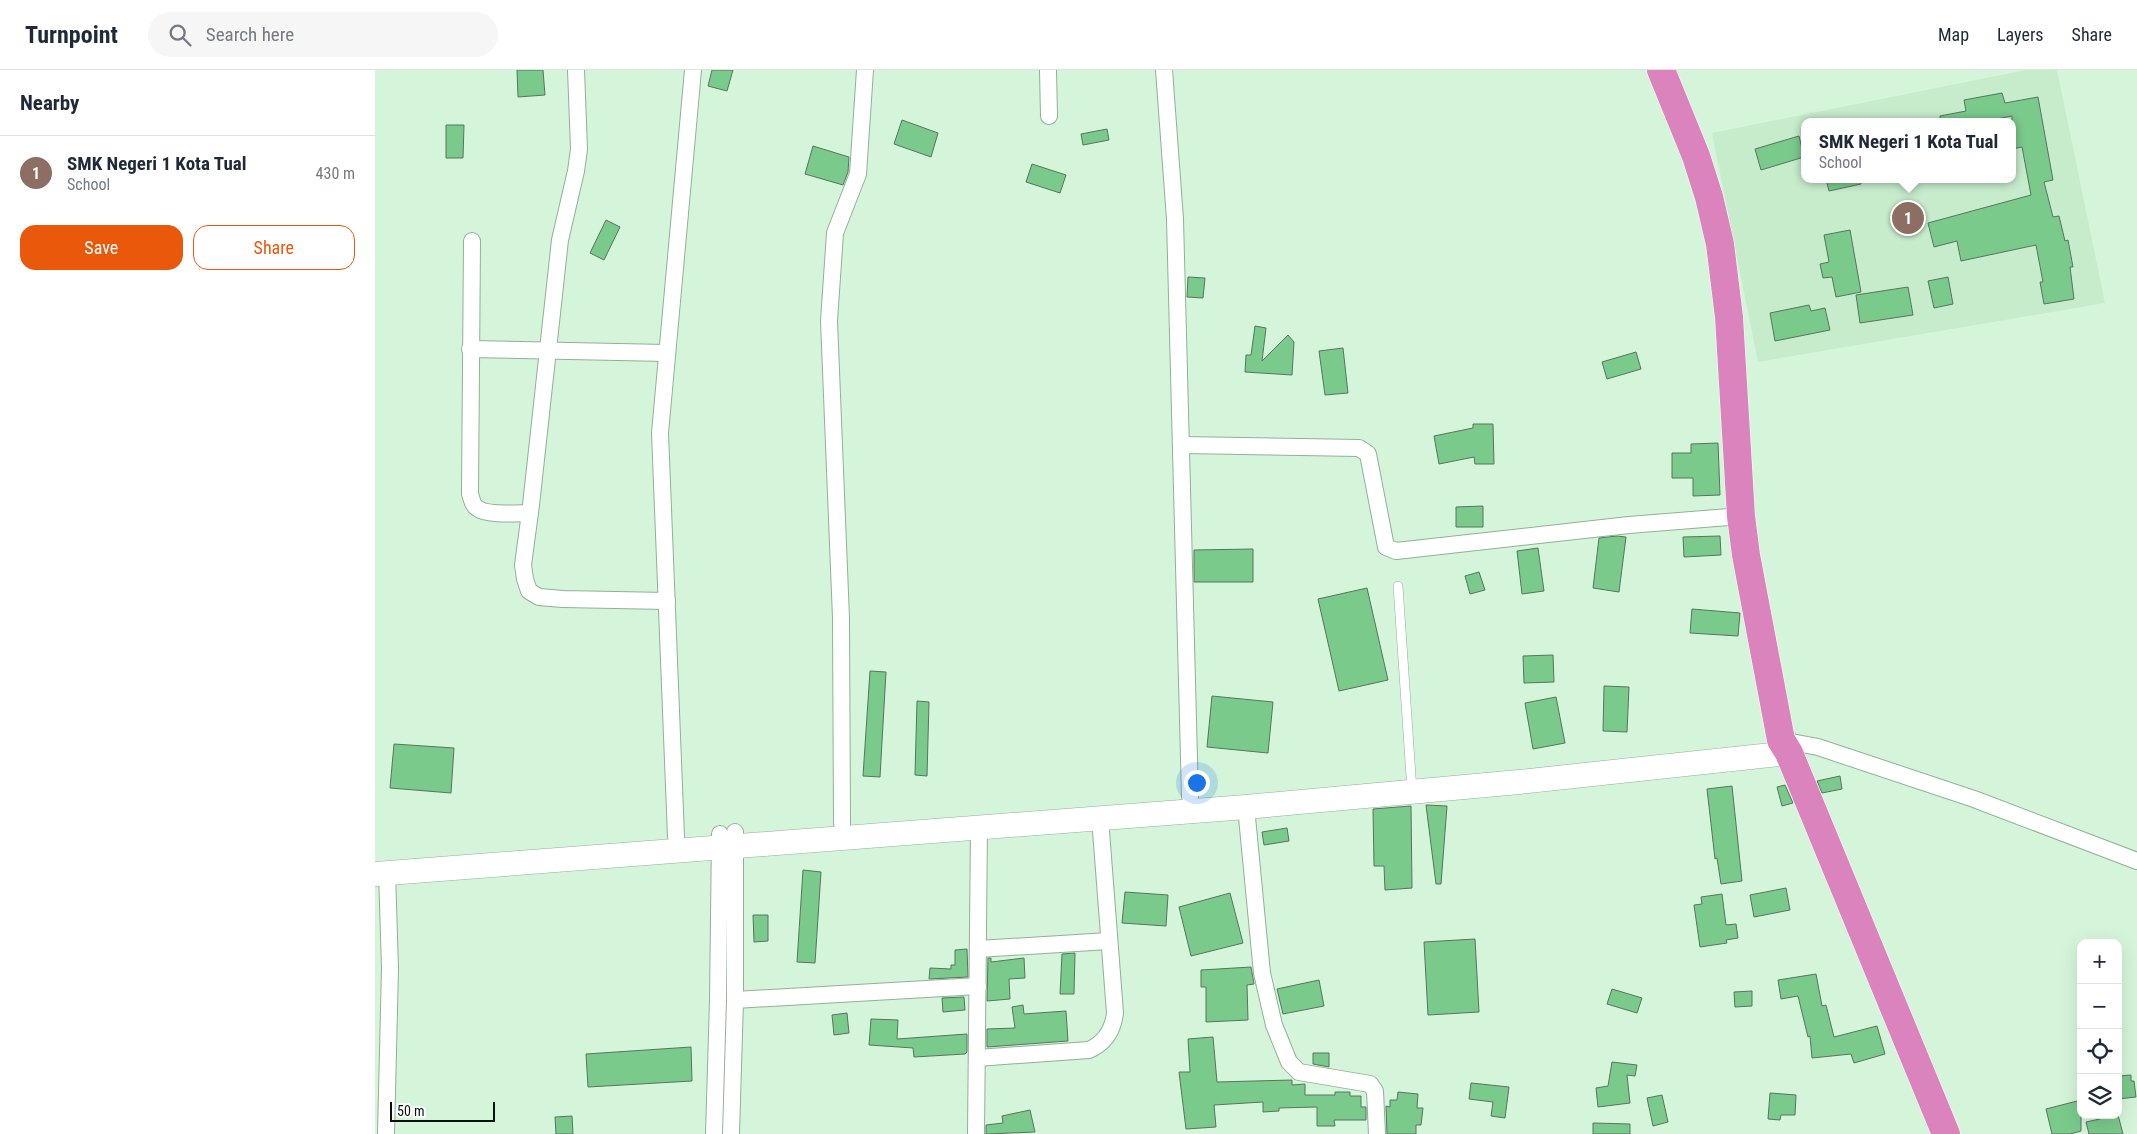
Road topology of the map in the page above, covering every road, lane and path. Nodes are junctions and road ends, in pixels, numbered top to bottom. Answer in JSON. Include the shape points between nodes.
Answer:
{"nodes":[{"id":1,"x":576,"y":70,"type":"edge"},
{"id":2,"x":693,"y":70,"type":"edge"},
{"id":3,"x":865,"y":70,"type":"edge"},
{"id":4,"x":1049,"y":70,"type":"edge"},
{"id":5,"x":1164,"y":70,"type":"edge"},
{"id":6,"x":1661,"y":70,"type":"edge"},
{"id":7,"x":1049,"y":116,"type":"dead end"},
{"id":8,"x":471,"y":241,"type":"dead end"},
{"id":9,"x":470,"y":349,"type":"junction"},
{"id":10,"x":548,"y":351,"type":"junction"},
{"id":11,"x":667,"y":353,"type":"junction"},
{"id":12,"x":1181,"y":445,"type":"junction"},
{"id":13,"x":530,"y":514,"type":"junction"},
{"id":14,"x":1741,"y":516,"type":"junction"},
{"id":15,"x":1399,"y":586,"type":"dead end"},
{"id":16,"x":667,"y":601,"type":"junction"},
{"id":17,"x":1785,"y":747,"type":"junction"},
{"id":18,"x":1412,"y":784,"type":"junction"},
{"id":19,"x":1190,"y":797,"type":"junction"},
{"id":20,"x":1246,"y":807,"type":"junction"},
{"id":21,"x":1100,"y":818,"type":"junction"},
{"id":22,"x":842,"y":824,"type":"junction"},
{"id":23,"x":979,"y":827,"type":"junction"},
{"id":24,"x":676,"y":837,"type":"junction"},
{"id":25,"x":727,"y":840,"type":"junction"},
{"id":26,"x":2137,"y":861,"type":"edge"},
{"id":27,"x":379,"y":868,"type":"edge"},
{"id":28,"x":1109,"y":941,"type":"junction"},
{"id":29,"x":978,"y":949,"type":"junction"},
{"id":30,"x":978,"y":986,"type":"junction"},
{"id":31,"x":735,"y":1000,"type":"junction"},
{"id":32,"x":977,"y":1058,"type":"junction"},
{"id":33,"x":386,"y":1134,"type":"edge"},
{"id":34,"x":713,"y":1134,"type":"edge"},
{"id":35,"x":731,"y":1134,"type":"edge"},
{"id":36,"x":976,"y":1134,"type":"edge"},
{"id":37,"x":1377,"y":1134,"type":"edge"},
{"id":38,"x":1946,"y":1134,"type":"edge"}],
"edges":[{"from":1,"to":10,"type":"street","via":[[579,149],[560,240]]},
{"from":2,"to":11,"type":"street"},
{"from":3,"to":22,"type":"street","via":[[858,174],[835,234],[829,321],[841,618]]},
{"from":4,"to":7,"type":"street"},
{"from":5,"to":12,"type":"street","via":[[1175,220]]},
{"from":6,"to":14,"type":"highway","via":[[1696,156],[1720,244],[1729,317]]},
{"from":8,"to":9,"type":"street"},
{"from":9,"to":10,"type":"street"},
{"from":9,"to":13,"type":"street","via":[[470,494],[473,504],[479,510]]},
{"from":10,"to":11,"type":"street"},
{"from":10,"to":13,"type":"street"},
{"from":11,"to":16,"type":"street","via":[[660,433]]},
{"from":12,"to":14,"type":"street","via":[[1359,448],[1368,454],[1386,547],[1396,551]]},
{"from":12,"to":19,"type":"street"},
{"from":13,"to":16,"type":"street","via":[[523,565],[529,591],[539,597],[563,599]]},
{"from":14,"to":17,"type":"highway"},
{"from":15,"to":18,"type":"lane"},
{"from":16,"to":24,"type":"street"},
{"from":17,"to":18,"type":"street"},
{"from":17,"to":26,"type":"street","via":[[1818,747],[1974,799]]},
{"from":17,"to":38,"type":"highway"},
{"from":18,"to":19,"type":"street"},
{"from":18,"to":20,"type":"street"},
{"from":19,"to":22,"type":"street"},
{"from":20,"to":21,"type":"street"},
{"from":20,"to":37,"type":"street","via":[[1262,974],[1274,1025],[1289,1062],[1299,1072],[1370,1084],[1375,1091]]},
{"from":21,"to":23,"type":"street"},
{"from":21,"to":28,"type":"street"},
{"from":22,"to":25,"type":"street"},
{"from":23,"to":25,"type":"street"},
{"from":23,"to":29,"type":"street"},
{"from":24,"to":25,"type":"street"},
{"from":24,"to":27,"type":"street"},
{"from":25,"to":27,"type":"street"},
{"from":25,"to":31,"type":"street"},
{"from":25,"to":34,"type":"street"},
{"from":27,"to":33,"type":"street","via":[[390,968]]},
{"from":28,"to":29,"type":"street"},
{"from":28,"to":32,"type":"street","via":[[1115,1013],[1114,1024],[1100,1044],[1089,1050]]},
{"from":29,"to":30,"type":"street"},
{"from":30,"to":31,"type":"street"},
{"from":30,"to":32,"type":"street"},
{"from":31,"to":35,"type":"street"},
{"from":32,"to":36,"type":"street"}]}
